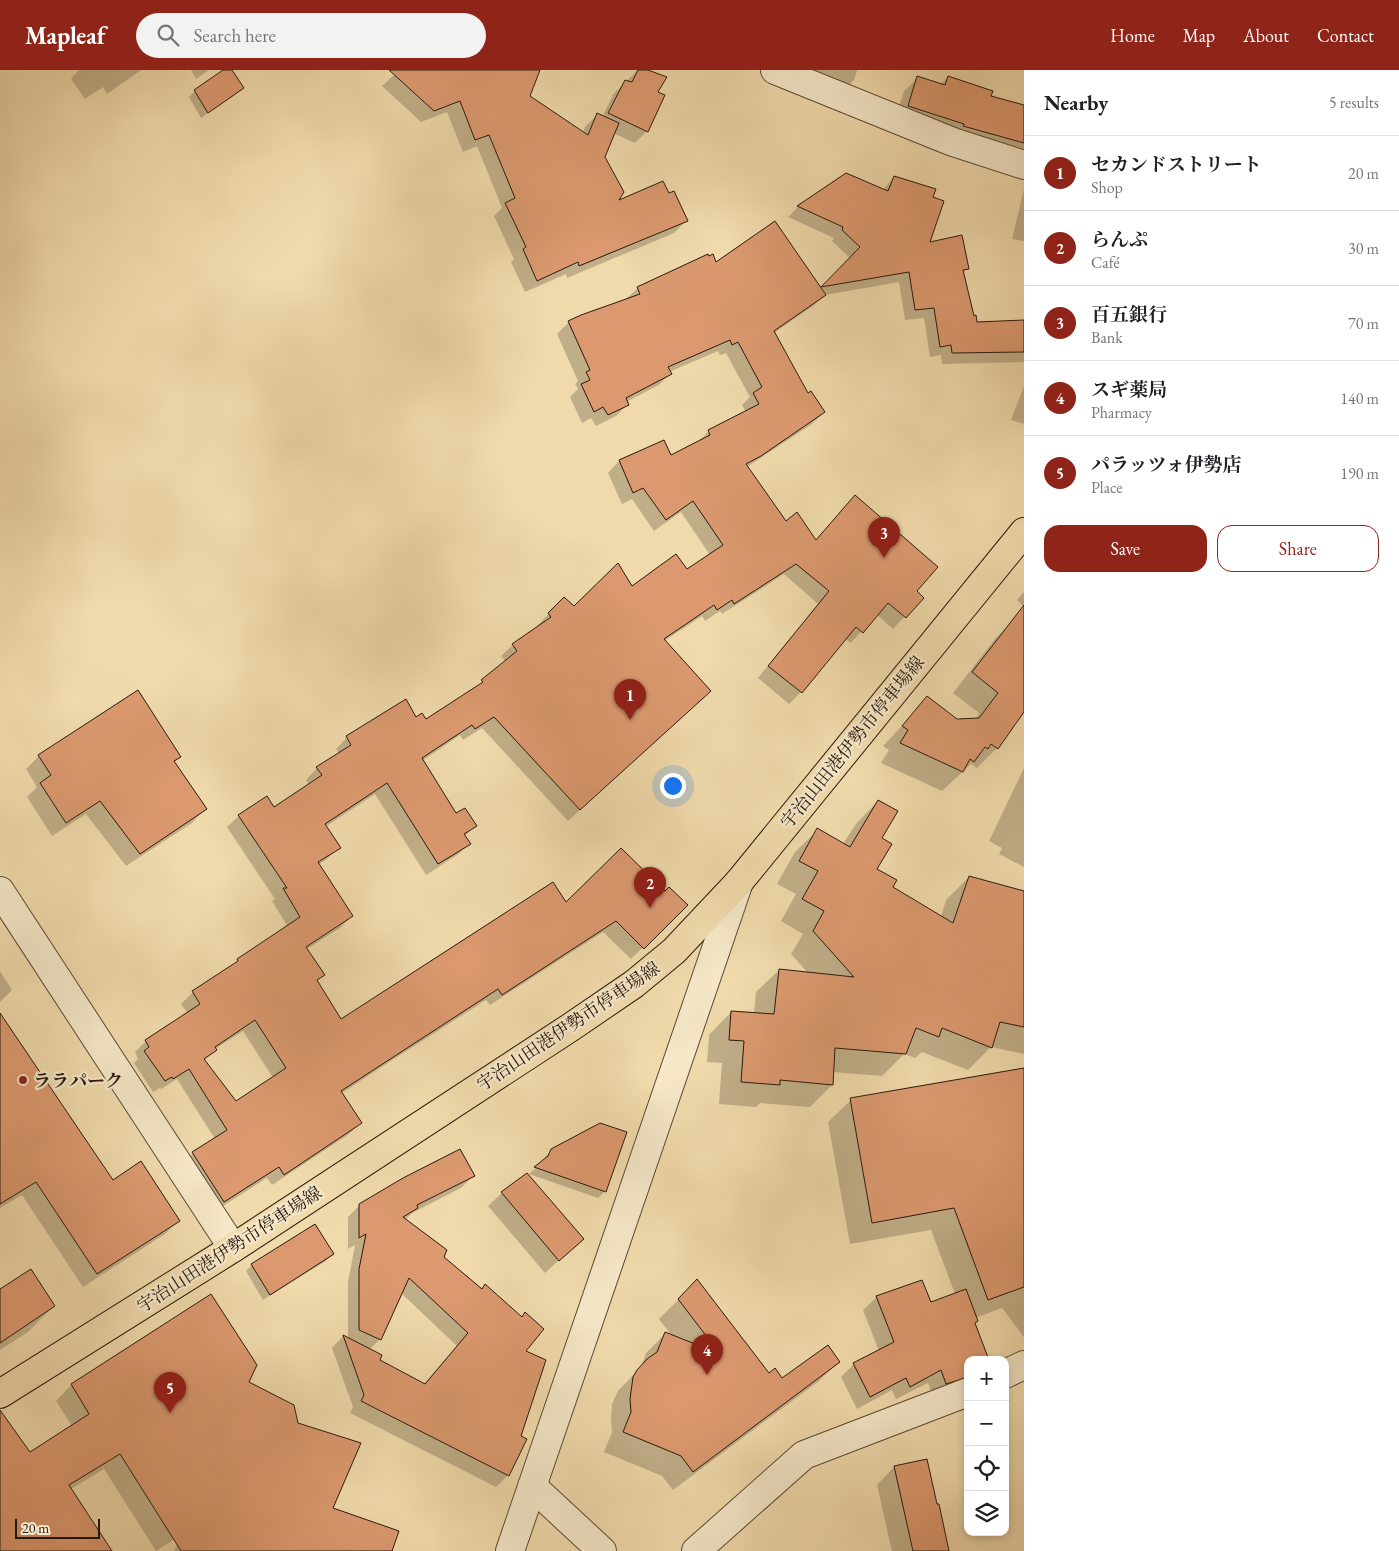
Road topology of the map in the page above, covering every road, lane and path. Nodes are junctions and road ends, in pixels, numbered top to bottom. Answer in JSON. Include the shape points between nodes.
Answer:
{"nodes":[{"id":1,"x":775,"y":70,"type":"edge"},
{"id":2,"x":1024,"y":165,"type":"edge"},
{"id":3,"x":1024,"y":532,"type":"edge"},
{"id":4,"x":739,"y":882,"type":"junction"},
{"id":5,"x":0,"y":891,"type":"edge"},
{"id":6,"x":233,"y":1248,"type":"junction"},
{"id":7,"x":1024,"y":1365,"type":"edge"},
{"id":8,"x":1009,"y":1372,"type":"edge"},
{"id":9,"x":0,"y":1394,"type":"edge"},
{"id":10,"x":964,"y":1394,"type":"edge"},
{"id":11,"x":532,"y":1486,"type":"junction"},
{"id":12,"x":510,"y":1551,"type":"edge"},
{"id":13,"x":602,"y":1551,"type":"edge"},
{"id":14,"x":696,"y":1551,"type":"edge"}],
"edges":[{"from":1,"to":2,"type":"street","via":[[953,142]]},
{"from":3,"to":4,"type":"main road","name":"宇治山田港伊勢市停車場線"},
{"from":4,"to":6,"type":"main road","name":"宇治山田港伊勢市停車場線","via":[[674,951],[634,984]]},
{"from":4,"to":11,"type":"street"},
{"from":5,"to":6,"type":"street"},
{"from":6,"to":9,"type":"main road","name":"宇治山田港伊勢市停車場線"},
{"from":7,"to":8,"type":"street"},
{"from":10,"to":14,"type":"street","via":[[804,1455]]},
{"from":11,"to":12,"type":"street"},
{"from":11,"to":13,"type":"street"}]}
